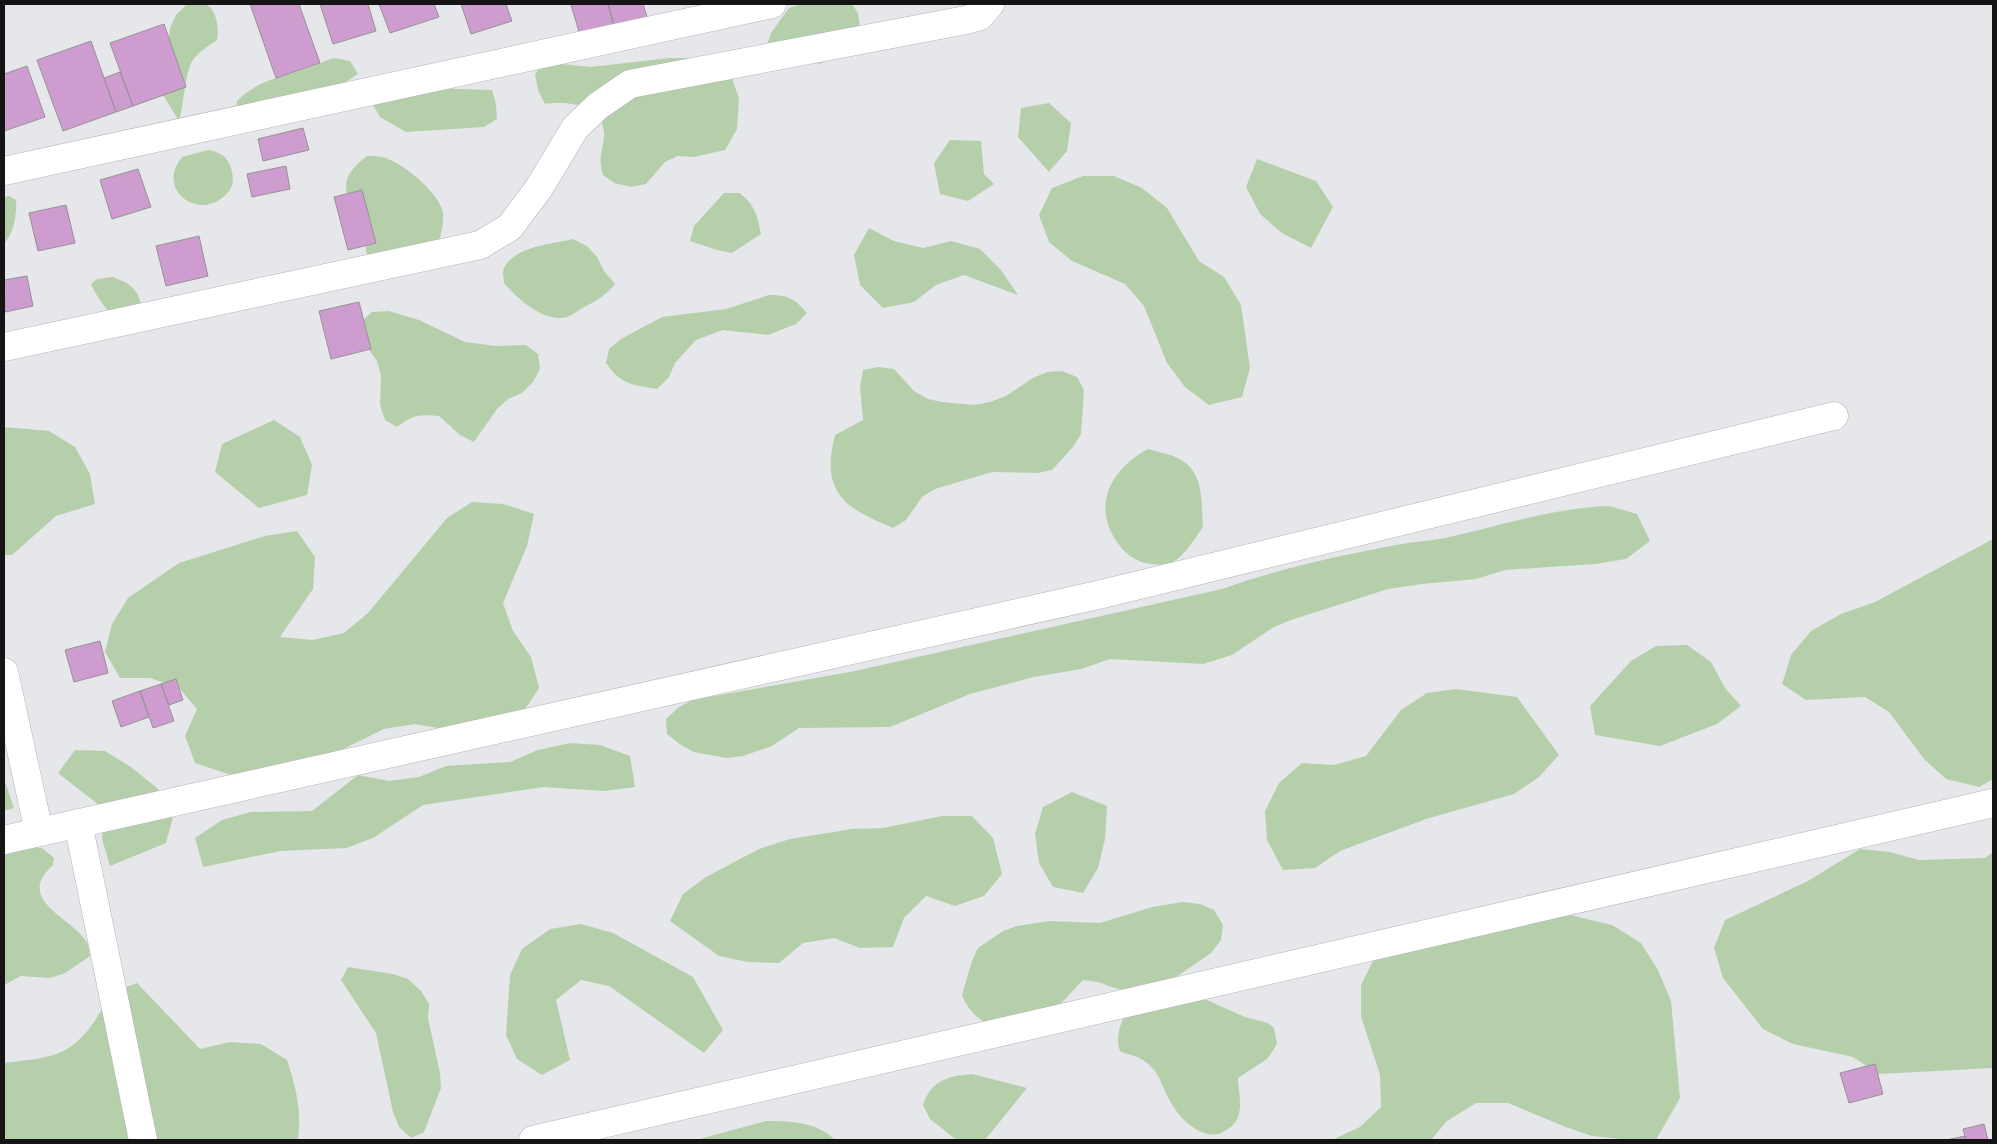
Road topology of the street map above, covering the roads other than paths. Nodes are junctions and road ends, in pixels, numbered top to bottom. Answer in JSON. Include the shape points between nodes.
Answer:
{"nodes":[{"id":1,"x":772,"y":4,"type":"edge"},
{"id":2,"x":990,"y":4,"type":"edge"},
{"id":3,"x":4,"y":170,"type":"edge"},
{"id":4,"x":4,"y":346,"type":"edge"},
{"id":5,"x":1834,"y":416,"type":"dead end"},
{"id":6,"x":4,"y":672,"type":"edge"},
{"id":7,"x":1993,"y":804,"type":"edge"},
{"id":8,"x":78,"y":823,"type":"junction"},
{"id":9,"x":39,"y":832,"type":"junction"},
{"id":10,"x":4,"y":840,"type":"edge"},
{"id":11,"x":143,"y":1140,"type":"edge"},
{"id":12,"x":532,"y":1140,"type":"edge"}],
"edges":[{"from":1,"to":3,"type":"street"},
{"from":2,"to":4,"type":"street","via":[[980,16],[966,20],[630,84],[574,128],[539,188],[510,227],[480,245]]},
{"from":5,"to":8,"type":"street","via":[[1102,594]]},
{"from":6,"to":9,"type":"street"},
{"from":7,"to":12,"type":"street"},
{"from":8,"to":9,"type":"street"},
{"from":8,"to":11,"type":"street"},
{"from":9,"to":10,"type":"street"}]}
